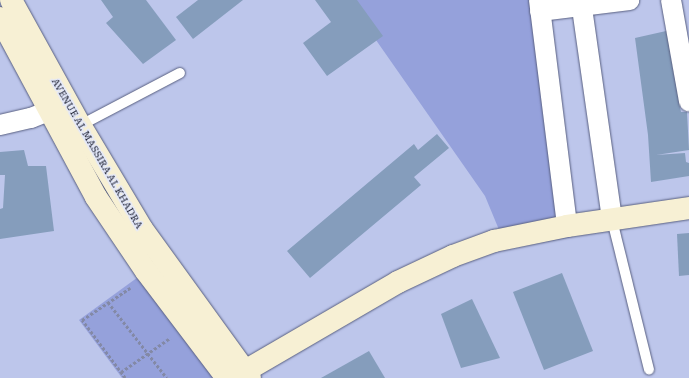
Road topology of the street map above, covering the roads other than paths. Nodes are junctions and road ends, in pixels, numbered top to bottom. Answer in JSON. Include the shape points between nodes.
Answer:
{"nodes":[{"id":1,"x":11,"y":0,"type":"edge"},
{"id":2,"x":629,"y":0,"type":"edge"},
{"id":3,"x":671,"y":0,"type":"edge"},
{"id":4,"x":582,"y":4,"type":"edge"},
{"id":5,"x":539,"y":6,"type":"edge"},
{"id":6,"x":0,"y":18,"type":"edge"},
{"id":7,"x":180,"y":73,"type":"dead end"},
{"id":8,"x":689,"y":101,"type":"edge"},
{"id":9,"x":59,"y":107,"type":"junction"},
{"id":10,"x":0,"y":125,"type":"edge"},
{"id":11,"x":70,"y":130,"type":"junction"},
{"id":12,"x":689,"y":208,"type":"edge"},
{"id":13,"x":612,"y":220,"type":"junction"},
{"id":14,"x":567,"y":226,"type":"junction"},
{"id":15,"x":649,"y":370,"type":"dead end"},
{"id":16,"x":239,"y":376,"type":"edge"}],
"edges":[{"from":1,"to":9,"type":"main road","name":"AVENUE AL MASSIRA AL KHADRA"},
{"from":2,"to":4,"type":"street"},
{"from":3,"to":8,"type":"street"},
{"from":4,"to":5,"type":"street"},
{"from":4,"to":13,"type":"street"},
{"from":5,"to":14,"type":"street"},
{"from":6,"to":9,"type":"main road","name":"AVENUE AL MASSIRA AL KHADRA"},
{"from":7,"to":11,"type":"lane"},
{"from":9,"to":10,"type":"street"},
{"from":9,"to":11,"type":"main road","name":"AVENUE AL MASSIRA AL KHADRA"},
{"from":11,"to":16,"type":"main road","name":"AVENUE AL MASSIRA AL KHADRA","via":[[116,187]]},
{"from":12,"to":13,"type":"main road"},
{"from":13,"to":14,"type":"main road"},
{"from":13,"to":15,"type":"lane"},
{"from":14,"to":16,"type":"main road","via":[[494,241],[453,256],[398,282]]}]}
